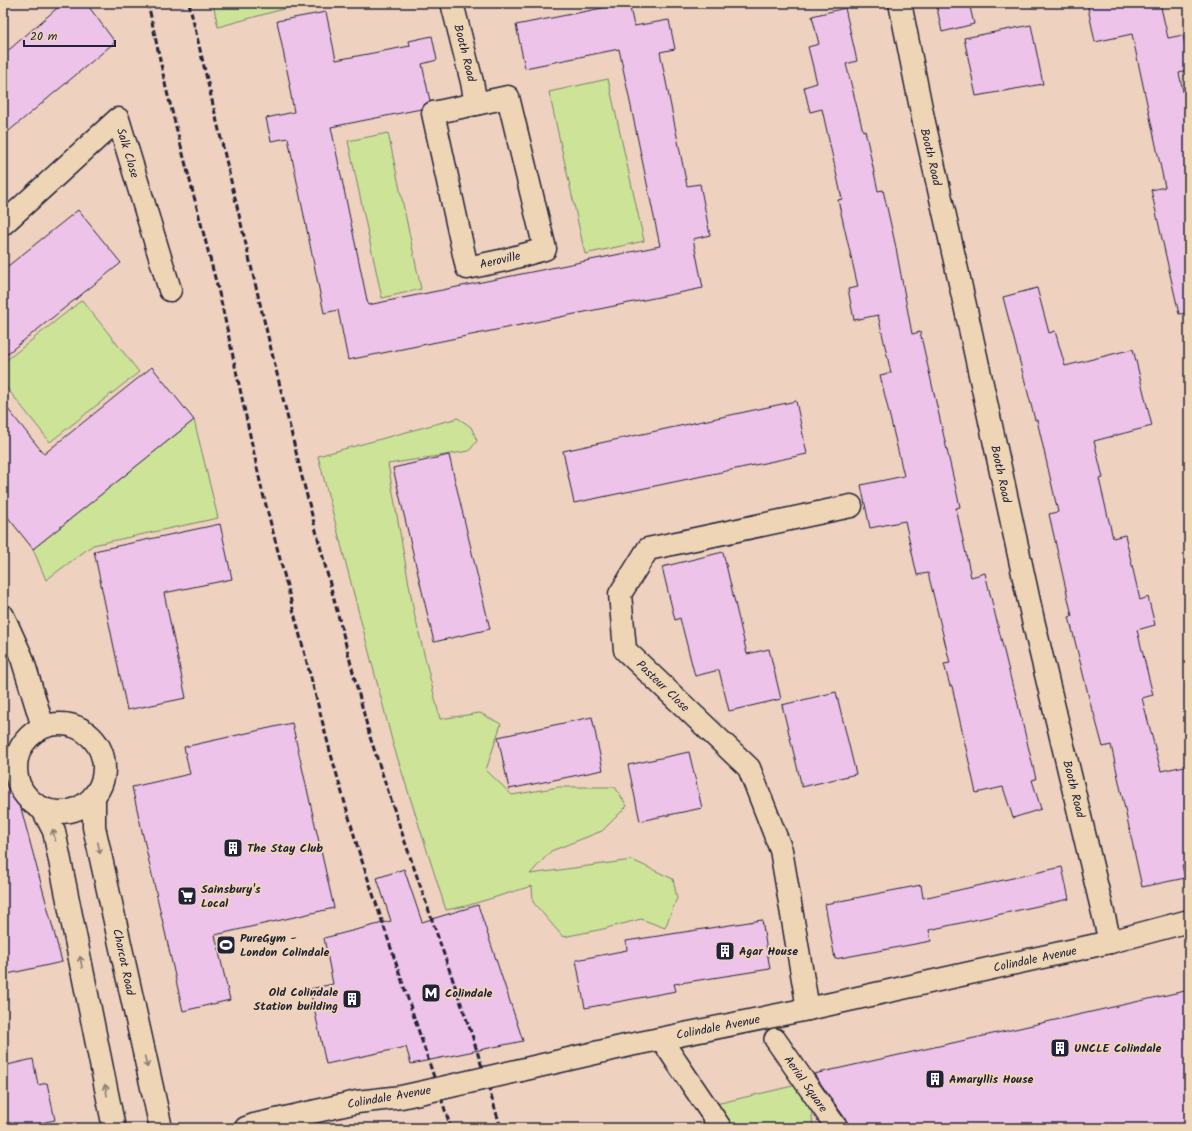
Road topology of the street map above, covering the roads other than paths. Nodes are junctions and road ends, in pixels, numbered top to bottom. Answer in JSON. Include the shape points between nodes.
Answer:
{"nodes":[{"id":1,"x":452,"y":3,"type":"edge"},
{"id":2,"x":900,"y":3,"type":"edge"},
{"id":3,"x":476,"y":104,"type":"junction"},
{"id":4,"x":3,"y":224,"type":"edge"},
{"id":5,"x":170,"y":290,"type":"dead end"},
{"id":6,"x":851,"y":506,"type":"dead end"},
{"id":7,"x":3,"y":616,"type":"edge"},
{"id":8,"x":43,"y":727,"type":"junction"},
{"id":9,"x":10,"y":776,"type":"edge"},
{"id":10,"x":94,"y":796,"type":"junction"},
{"id":11,"x":42,"y":808,"type":"junction"},
{"id":12,"x":1189,"y":921,"type":"edge"},
{"id":13,"x":1110,"y":942,"type":"junction"},
{"id":14,"x":808,"y":1009,"type":"junction"},
{"id":15,"x":661,"y":1039,"type":"junction"},
{"id":16,"x":775,"y":1039,"type":"dead end"},
{"id":17,"x":114,"y":1128,"type":"edge"},
{"id":18,"x":161,"y":1128,"type":"edge"},
{"id":19,"x":246,"y":1128,"type":"edge"},
{"id":20,"x":721,"y":1128,"type":"edge"},
{"id":21,"x":837,"y":1128,"type":"edge"}],
"edges":[{"from":1,"to":3,"type":"street","name":"Booth Road"},
{"from":2,"to":13,"type":"street","name":"Booth Road","via":[[922,118],[1033,620]]},
{"from":3,"to":3,"type":"street","name":"Aeroville","via":[[508,97],[545,249],[467,268],[433,113]]},
{"from":4,"to":5,"type":"street","name":"Salk Close","via":[[118,119]]},
{"from":6,"to":14,"type":"street","name":"Pasteur Close","via":[[648,549],[620,594],[625,650],[749,768],[781,850]]},
{"from":7,"to":8,"type":"street","via":[[22,658]]},
{"from":8,"to":9,"type":"street","name":"Charcot Road","via":[[31,735],[21,747]]},
{"from":8,"to":10,"type":"street","name":"Charcot Road","via":[[69,724],[92,737],[104,760],[101,785]]},
{"from":9,"to":11,"type":"street","name":"Charcot Road","via":[[30,800]]},
{"from":10,"to":11,"type":"street","name":"Charcot Road","via":[[84,806],[71,811],[56,812]]},
{"from":10,"to":18,"type":"street","name":"Charcot Road","one_way":true,"via":[[94,827]]},
{"from":17,"to":11,"type":"street","name":"Charcot Road","one_way":true,"via":[[54,831]]},
{"from":12,"to":13,"type":"street","name":"Colindale Avenue"},
{"from":13,"to":14,"type":"street","name":"Colindale Avenue"},
{"from":14,"to":15,"type":"street","name":"Colindale Avenue"},
{"from":15,"to":19,"type":"street","name":"Colindale Avenue","bridge":true,"via":[[401,1097],[357,1102]]},
{"from":15,"to":20,"type":"street"},
{"from":16,"to":21,"type":"street","name":"Aerial Square"}]}
